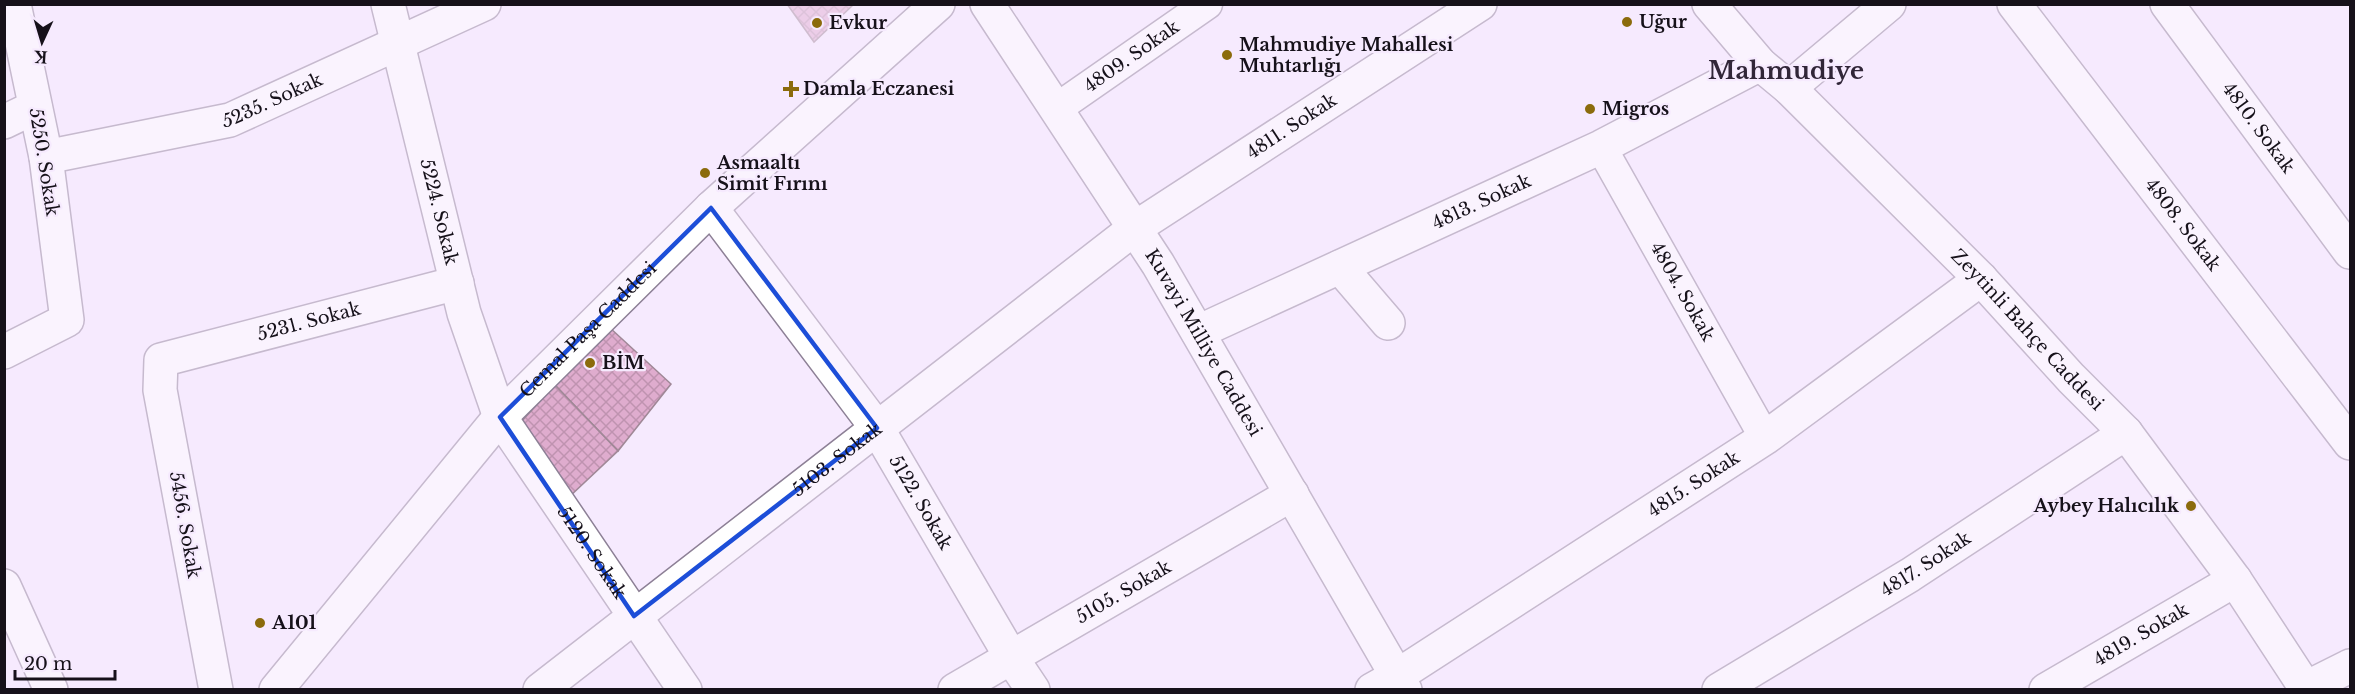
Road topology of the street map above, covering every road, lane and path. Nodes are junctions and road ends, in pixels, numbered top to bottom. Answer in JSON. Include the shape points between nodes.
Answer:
{"nodes":[{"id":1,"x":14,"y":4,"type":"edge"},
{"id":2,"x":388,"y":4,"type":"edge"},
{"id":3,"x":484,"y":4,"type":"edge"},
{"id":4,"x":938,"y":4,"type":"edge"},
{"id":5,"x":987,"y":4,"type":"edge"},
{"id":6,"x":1207,"y":4,"type":"edge"},
{"id":7,"x":1480,"y":4,"type":"edge"},
{"id":8,"x":1709,"y":4,"type":"edge"},
{"id":9,"x":1889,"y":4,"type":"edge"},
{"id":10,"x":2014,"y":4,"type":"edge"},
{"id":11,"x":2167,"y":4,"type":"edge"},
{"id":12,"x":397,"y":45,"type":"junction"},
{"id":13,"x":1760,"y":64,"type":"junction"},
{"id":14,"x":1790,"y":88,"type":"junction"},
{"id":15,"x":36,"y":107,"type":"junction"},
{"id":16,"x":1056,"y":109,"type":"junction"},
{"id":17,"x":4,"y":122,"type":"edge"},
{"id":18,"x":1601,"y":147,"type":"junction"},
{"id":19,"x":46,"y":157,"type":"junction"},
{"id":20,"x":711,"y":208,"type":"junction"},
{"id":21,"x":1135,"y":228,"type":"junction"},
{"id":22,"x":2350,"y":252,"type":"edge"},
{"id":23,"x":1340,"y":267,"type":"junction"},
{"id":24,"x":1981,"y":279,"type":"junction"},
{"id":25,"x":457,"y":283,"type":"junction"},
{"id":26,"x":1388,"y":323,"type":"dead end"},
{"id":27,"x":1198,"y":332,"type":"junction"},
{"id":28,"x":4,"y":352,"type":"edge"},
{"id":29,"x":161,"y":360,"type":"joint"},
{"id":30,"x":500,"y":417,"type":"junction"},
{"id":31,"x":877,"y":428,"type":"junction"},
{"id":32,"x":2126,"y":433,"type":"junction"},
{"id":33,"x":1765,"y":438,"type":"junction"},
{"id":34,"x":2350,"y":443,"type":"edge"},
{"id":35,"x":1292,"y":494,"type":"junction"},
{"id":36,"x":2235,"y":580,"type":"junction"},
{"id":37,"x":5,"y":587,"type":"edge"},
{"id":38,"x":634,"y":616,"type":"junction"},
{"id":39,"x":1011,"y":657,"type":"junction"},
{"id":40,"x":2350,"y":666,"type":"edge"},
{"id":41,"x":1392,"y":685,"type":"edge"},
{"id":42,"x":2307,"y":689,"type":"edge"},
{"id":43,"x":51,"y":690,"type":"edge"},
{"id":44,"x":216,"y":690,"type":"edge"},
{"id":45,"x":276,"y":690,"type":"edge"},
{"id":46,"x":540,"y":690,"type":"edge"},
{"id":47,"x":685,"y":690,"type":"edge"},
{"id":48,"x":955,"y":690,"type":"edge"},
{"id":49,"x":1033,"y":690,"type":"edge"},
{"id":50,"x":1719,"y":690,"type":"edge"},
{"id":51,"x":2046,"y":690,"type":"edge"}],
"edges":[{"from":1,"to":15,"type":"street","name":"5250. Sokak"},
{"from":2,"to":12,"type":"street","name":"5224. Sokak"},
{"from":3,"to":12,"type":"street","name":"5235. Sokak"},
{"from":4,"to":20,"type":"street","name":"Cemal Paşa Caddesi"},
{"from":5,"to":16,"type":"street","name":"Kuvayi Milliye Caddesi"},
{"from":6,"to":16,"type":"street","name":"4809. Sokak"},
{"from":7,"to":21,"type":"street","name":"4811. Sokak"},
{"from":8,"to":13,"type":"street","name":"Zeytinli Bahçe Caddesi"},
{"from":9,"to":14,"type":"street"},
{"from":10,"to":34,"type":"street","name":"4808. Sokak"},
{"from":11,"to":22,"type":"street","name":"4810. Sokak"},
{"from":12,"to":19,"type":"street","name":"5235. Sokak","via":[[231,120]]},
{"from":12,"to":25,"type":"street","name":"5224. Sokak"},
{"from":13,"to":14,"type":"street","name":"Zeytinli Bahçe Caddesi"},
{"from":13,"to":18,"type":"street","name":"4813. Sokak"},
{"from":14,"to":24,"type":"street","name":"Zeytinli Bahçe Caddesi"},
{"from":15,"to":17,"type":"street"},
{"from":15,"to":19,"type":"street","name":"5250. Sokak"},
{"from":16,"to":21,"type":"street","name":"Kuvayi Milliye Caddesi"},
{"from":18,"to":23,"type":"street","name":"4813. Sokak"},
{"from":18,"to":33,"type":"street","name":"4804. Sokak"},
{"from":19,"to":28,"type":"street","name":"5250. Sokak","via":[[67,320]]},
{"from":20,"to":30,"type":"street","name":"Cemal Paşa Caddesi"},
{"from":20,"to":31,"type":"street","name":"5122. Sokak"},
{"from":21,"to":27,"type":"street","name":"Kuvayi Milliye Caddesi"},
{"from":21,"to":31,"type":"street","name":"5103. Sokak"},
{"from":23,"to":26,"type":"street"},
{"from":23,"to":27,"type":"street","name":"4813. Sokak"},
{"from":24,"to":32,"type":"street","name":"Zeytinli Bahçe Caddesi"},
{"from":24,"to":33,"type":"street","name":"4815. Sokak"},
{"from":25,"to":29,"type":"street","name":"5231. Sokak"},
{"from":25,"to":30,"type":"street","name":"5224. Sokak"},
{"from":27,"to":35,"type":"street","name":"Kuvayi Milliye Caddesi"},
{"from":29,"to":44,"type":"street","name":"5456. Sokak","via":[[160,390]]},
{"from":30,"to":38,"type":"street","name":"5120. Sokak"},
{"from":30,"to":45,"type":"street","name":"Cemal Paşa Caddesi"},
{"from":31,"to":38,"type":"street","name":"5103. Sokak"},
{"from":31,"to":39,"type":"street","name":"5122. Sokak"},
{"from":32,"to":36,"type":"street","name":"Zeytinli Bahçe Caddesi"},
{"from":32,"to":50,"type":"street","name":"4817. Sokak","via":[[1910,575]]},
{"from":33,"to":41,"type":"street","name":"4815. Sokak"},
{"from":35,"to":39,"type":"street","name":"5105. Sokak"},
{"from":35,"to":41,"type":"street","name":"Kuvayi Milliye Caddesi"},
{"from":36,"to":42,"type":"street","name":"Zeytinli Bahçe Caddesi"},
{"from":36,"to":51,"type":"street","name":"4819. Sokak"},
{"from":37,"to":43,"type":"street"},
{"from":38,"to":46,"type":"street","name":"5103. Sokak"},
{"from":38,"to":47,"type":"street","name":"5120. Sokak"},
{"from":39,"to":48,"type":"street","name":"5105. Sokak"},
{"from":39,"to":49,"type":"street","name":"5122. Sokak"},
{"from":40,"to":42,"type":"street"}]}
